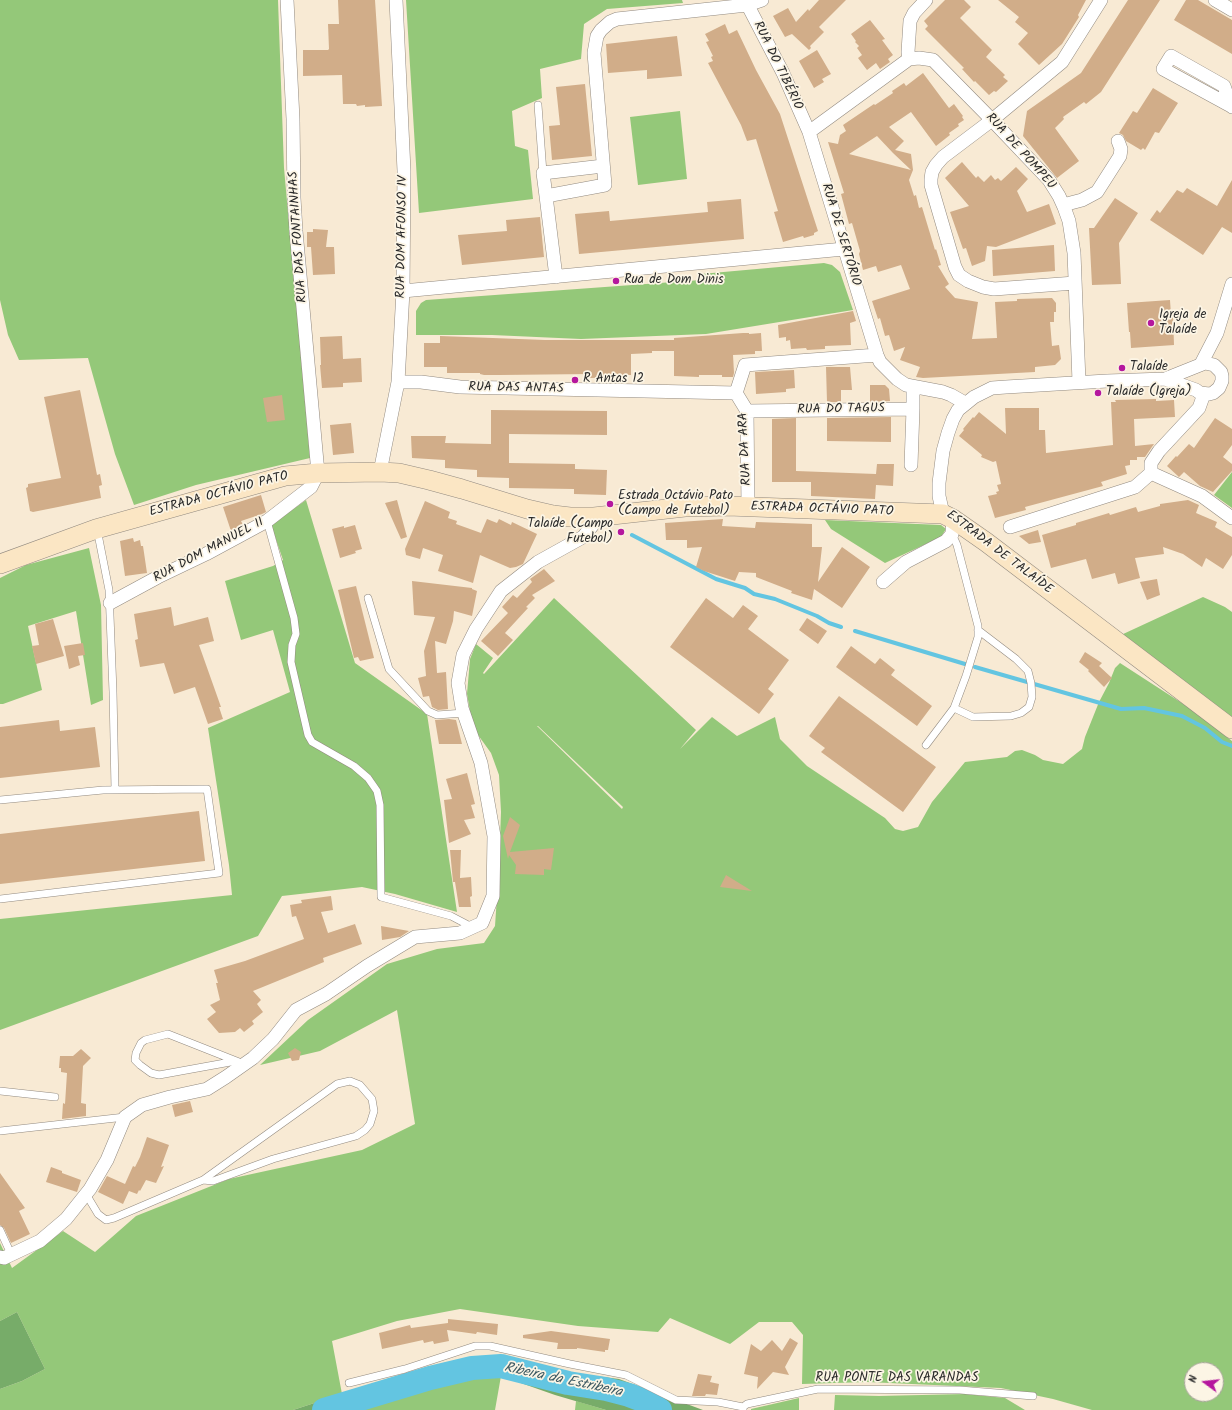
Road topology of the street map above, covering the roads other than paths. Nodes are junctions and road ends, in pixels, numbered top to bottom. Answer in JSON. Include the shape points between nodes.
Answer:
{"nodes":[{"id":1,"x":287,"y":0,"type":"edge"},
{"id":2,"x":396,"y":0,"type":"edge"},
{"id":3,"x":762,"y":0,"type":"edge"},
{"id":4,"x":926,"y":0,"type":"edge"},
{"id":5,"x":1101,"y":0,"type":"edge"},
{"id":6,"x":1216,"y":0,"type":"edge"},
{"id":7,"x":746,"y":3,"type":"edge"},
{"id":8,"x":1232,"y":10,"type":"edge"},
{"id":9,"x":909,"y":59,"type":"junction"},
{"id":10,"x":538,"y":105,"type":"dead end"},
{"id":11,"x":1231,"y":106,"type":"edge"},
{"id":12,"x":992,"y":120,"type":"junction"},
{"id":13,"x":809,"y":132,"type":"junction"},
{"id":14,"x":1118,"y":141,"type":"dead end"},
{"id":15,"x":603,"y":166,"type":"junction"},
{"id":16,"x":543,"y":173,"type":"junction"},
{"id":17,"x":546,"y":196,"type":"junction"},
{"id":18,"x":1063,"y":205,"type":"junction"},
{"id":19,"x":844,"y":249,"type":"junction"},
{"id":20,"x":556,"y":276,"type":"junction"},
{"id":21,"x":1075,"y":283,"type":"junction"},
{"id":22,"x":1232,"y":284,"type":"edge"},
{"id":23,"x":403,"y":291,"type":"junction"},
{"id":24,"x":1229,"y":306,"type":"edge"},
{"id":25,"x":877,"y":355,"type":"junction"},
{"id":26,"x":1199,"y":365,"type":"junction"},
{"id":27,"x":1165,"y":379,"type":"junction"},
{"id":28,"x":1232,"y":381,"type":"edge"},
{"id":29,"x":398,"y":382,"type":"junction"},
{"id":30,"x":1079,"y":382,"type":"junction"},
{"id":31,"x":913,"y":387,"type":"junction"},
{"id":32,"x":1219,"y":388,"type":"junction"},
{"id":33,"x":1200,"y":392,"type":"junction"},
{"id":34,"x":736,"y":393,"type":"junction"},
{"id":35,"x":965,"y":403,"type":"junction"},
{"id":36,"x":913,"y":409,"type":"junction"},
{"id":37,"x":747,"y":411,"type":"junction"},
{"id":38,"x":911,"y":465,"type":"dead end"},
{"id":39,"x":380,"y":472,"type":"junction"},
{"id":40,"x":318,"y":473,"type":"junction"},
{"id":41,"x":1150,"y":473,"type":"junction"},
{"id":42,"x":748,"y":507,"type":"junction"},
{"id":43,"x":594,"y":517,"type":"junction"},
{"id":44,"x":1232,"y":518,"type":"edge"},
{"id":45,"x":267,"y":521,"type":"junction"},
{"id":46,"x":949,"y":522,"type":"junction"},
{"id":47,"x":1010,"y":527,"type":"dead end"},
{"id":48,"x":96,"y":528,"type":"junction"},
{"id":49,"x":0,"y":564,"type":"edge"},
{"id":50,"x":882,"y":582,"type":"dead end"},
{"id":51,"x":368,"y":598,"type":"dead end"},
{"id":52,"x":110,"y":603,"type":"junction"},
{"id":53,"x":978,"y":630,"type":"junction"},
{"id":54,"x":954,"y":708,"type":"junction"},
{"id":55,"x":464,"y":713,"type":"junction"},
{"id":56,"x":1232,"y":729,"type":"edge"},
{"id":57,"x":926,"y":745,"type":"dead end"},
{"id":58,"x":115,"y":789,"type":"junction"},
{"id":59,"x":0,"y":800,"type":"edge"},
{"id":60,"x":0,"y":899,"type":"edge"},
{"id":61,"x":472,"y":927,"type":"junction"},
{"id":62,"x":240,"y":1062,"type":"junction"},
{"id":63,"x":0,"y":1091,"type":"edge"},
{"id":64,"x":55,"y":1097,"type":"dead end"},
{"id":65,"x":125,"y":1117,"type":"junction"},
{"id":66,"x":0,"y":1131,"type":"edge"},
{"id":67,"x":203,"y":1180,"type":"junction"},
{"id":68,"x":86,"y":1194,"type":"junction"},
{"id":69,"x":0,"y":1230,"type":"edge"},
{"id":70,"x":6,"y":1256,"type":"edge"},
{"id":71,"x":349,"y":1383,"type":"dead end"},
{"id":72,"x":1033,"y":1396,"type":"dead end"},
{"id":73,"x":743,"y":1408,"type":"edge"}],
"edges":[{"from":1,"to":40,"type":"street","name":"RUA DAS FONTAINHAS","via":[[296,231]]},
{"from":2,"to":23,"type":"street","name":"RUA DOM AFONSO IV","via":[[404,171]]},
{"from":3,"to":7,"type":"street"},
{"from":4,"to":9,"type":"street","via":[[910,21]]},
{"from":5,"to":12,"type":"street","via":[[1062,62]]},
{"from":6,"to":8,"type":"street"},
{"from":7,"to":13,"type":"street","name":"RUA DO TIBÉRIO","via":[[783,73]]},
{"from":7,"to":15,"type":"street","via":[[617,19],[601,30],[597,36],[594,53]]},
{"from":9,"to":12,"type":"street","name":"RUA DE POMPEU","via":[[933,60]]},
{"from":9,"to":13,"type":"street"},
{"from":10,"to":16,"type":"lane"},
{"from":11,"to":11,"type":"street","via":[[1163,69],[1171,56],[1224,86]]},
{"from":12,"to":18,"type":"street","name":"RUA DE POMPEU","via":[[1049,180]]},
{"from":12,"to":21,"type":"street","via":[[943,157],[932,172],[931,185],[955,267],[968,281],[994,289]]},
{"from":13,"to":19,"type":"street","name":"RUA DE SERTÓRIO"},
{"from":14,"to":18,"type":"street","via":[[1120,156],[1097,192],[1082,200]]},
{"from":15,"to":16,"type":"street"},
{"from":15,"to":17,"type":"street","via":[[604,185]]},
{"from":16,"to":17,"type":"street"},
{"from":17,"to":20,"type":"street"},
{"from":18,"to":21,"type":"street","name":"RUA DE POMPEU","via":[[1072,235]]},
{"from":19,"to":20,"type":"street"},
{"from":19,"to":25,"type":"street","name":"RUA DE SERTÓRIO"},
{"from":20,"to":23,"type":"street"},
{"from":21,"to":30,"type":"street","name":"RUA DE POMPEU"},
{"from":22,"to":24,"type":"street"},
{"from":23,"to":29,"type":"street","name":"RUA DOM AFONSO IV"},
{"from":24,"to":26,"type":"street"},
{"from":25,"to":31,"type":"street","name":"RUA DE SERTÓRIO","via":[[897,379]]},
{"from":25,"to":34,"type":"street","via":[[745,366]]},
{"from":26,"to":27,"type":"street","name":"ESTRADA DE TALAÍDE"},
{"from":26,"to":32,"type":"street","via":[[1210,363],[1218,368],[1222,376]]},
{"from":26,"to":33,"type":"street","via":[[1191,375],[1193,386]]},
{"from":27,"to":30,"type":"street","name":"ESTRADA DE TALAÍDE"},
{"from":27,"to":33,"type":"street","name":"ESTRADA DE TALAÍDE"},
{"from":28,"to":32,"type":"street"},
{"from":29,"to":34,"type":"street","name":"RUA DAS ANTAS","via":[[460,387]]},
{"from":29,"to":39,"type":"street","name":"RUA DOM AFONSO IV"},
{"from":30,"to":35,"type":"street","name":"ESTRADA DE TALAÍDE","via":[[992,388]]},
{"from":31,"to":35,"type":"street","name":"RUA DE SERTÓRIO","via":[[942,392]]},
{"from":31,"to":36,"type":"street"},
{"from":32,"to":33,"type":"street","via":[[1213,393]]},
{"from":33,"to":41,"type":"street","via":[[1199,408],[1159,451],[1151,463]]},
{"from":34,"to":37,"type":"street","name":"RUA DA ARA"},
{"from":35,"to":46,"type":"street","name":"ESTRADA DE TALAÍDE","via":[[953,420],[943,451],[939,496]]},
{"from":36,"to":37,"type":"street","name":"RUA DO TAGUS"},
{"from":36,"to":38,"type":"street"},
{"from":37,"to":42,"type":"street","name":"RUA DA ARA"},
{"from":39,"to":40,"type":"street","name":"ESTRADA OCTÁVIO PATO"},
{"from":39,"to":43,"type":"street","name":"ESTRADA OCTÁVIO PATO","via":[[400,473],[429,480],[553,515]]},
{"from":40,"to":45,"type":"street","name":"RUA DOM MANUEL II","via":[[310,487]]},
{"from":40,"to":48,"type":"street","name":"ESTRADA OCTÁVIO PATO","via":[[285,476]]},
{"from":41,"to":44,"type":"street","via":[[1202,496]]},
{"from":41,"to":47,"type":"street","via":[[1135,487]]},
{"from":42,"to":43,"type":"street","name":"ESTRADA OCTÁVIO PATO","via":[[685,507]]},
{"from":42,"to":46,"type":"street","name":"ESTRADA OCTÁVIO PATO"},
{"from":43,"to":55,"type":"street","via":[[592,526],[583,537],[538,562],[501,591],[476,629],[463,655],[458,683]]},
{"from":45,"to":52,"type":"street","name":"RUA DOM MANUEL II"},
{"from":45,"to":61,"type":"lane","via":[[294,618],[296,634],[292,645],[291,662],[308,735],[312,742],[354,766],[368,778],[377,791],[380,805],[381,897],[451,916]]},
{"from":46,"to":50,"type":"street","via":[[946,541],[906,562]]},
{"from":46,"to":53,"type":"lane"},
{"from":46,"to":56,"type":"street","name":"ESTRADA DE TALAÍDE","via":[[986,542]]},
{"from":48,"to":49,"type":"street","name":"ESTRADA OCTÁVIO PATO"},
{"from":48,"to":52,"type":"lane"},
{"from":51,"to":55,"type":"lane","via":[[389,669],[428,711],[436,715]]},
{"from":52,"to":58,"type":"lane"},
{"from":53,"to":54,"type":"lane","via":[[978,637]]},
{"from":53,"to":54,"type":"lane","via":[[1028,671],[1032,697],[1030,707],[1010,716],[973,716]]},
{"from":54,"to":57,"type":"lane"},
{"from":55,"to":61,"type":"street","via":[[481,763],[494,836],[493,896],[482,923]]},
{"from":58,"to":59,"type":"lane"},
{"from":58,"to":60,"type":"lane","via":[[207,789],[219,873]]},
{"from":61,"to":62,"type":"street","via":[[460,933],[416,938],[367,966],[326,994],[296,1010],[273,1039],[253,1058]]},
{"from":62,"to":62,"type":"lane","via":[[168,1034],[141,1043],[135,1060],[151,1073],[159,1075]]},
{"from":62,"to":65,"type":"street","via":[[226,1077],[207,1088],[142,1105]]},
{"from":63,"to":64,"type":"lane"},
{"from":65,"to":66,"type":"lane"},
{"from":65,"to":68,"type":"street","via":[[107,1160]]},
{"from":67,"to":67,"type":"lane","via":[[338,1084],[350,1081],[360,1085],[372,1099],[374,1110],[370,1124],[356,1136],[273,1159],[213,1181]]},
{"from":67,"to":68,"type":"lane","via":[[106,1220],[98,1214]]},
{"from":68,"to":70,"type":"street","via":[[66,1219],[40,1241]]},
{"from":69,"to":70,"type":"lane"},
{"from":71,"to":73,"type":"lane","via":[[475,1346],[490,1346],[626,1375],[676,1400],[718,1402]]},
{"from":72,"to":73,"type":"lane","name":"RUA PONTE DAS VARANDAS","via":[[960,1390],[818,1389],[746,1404]]}]}
